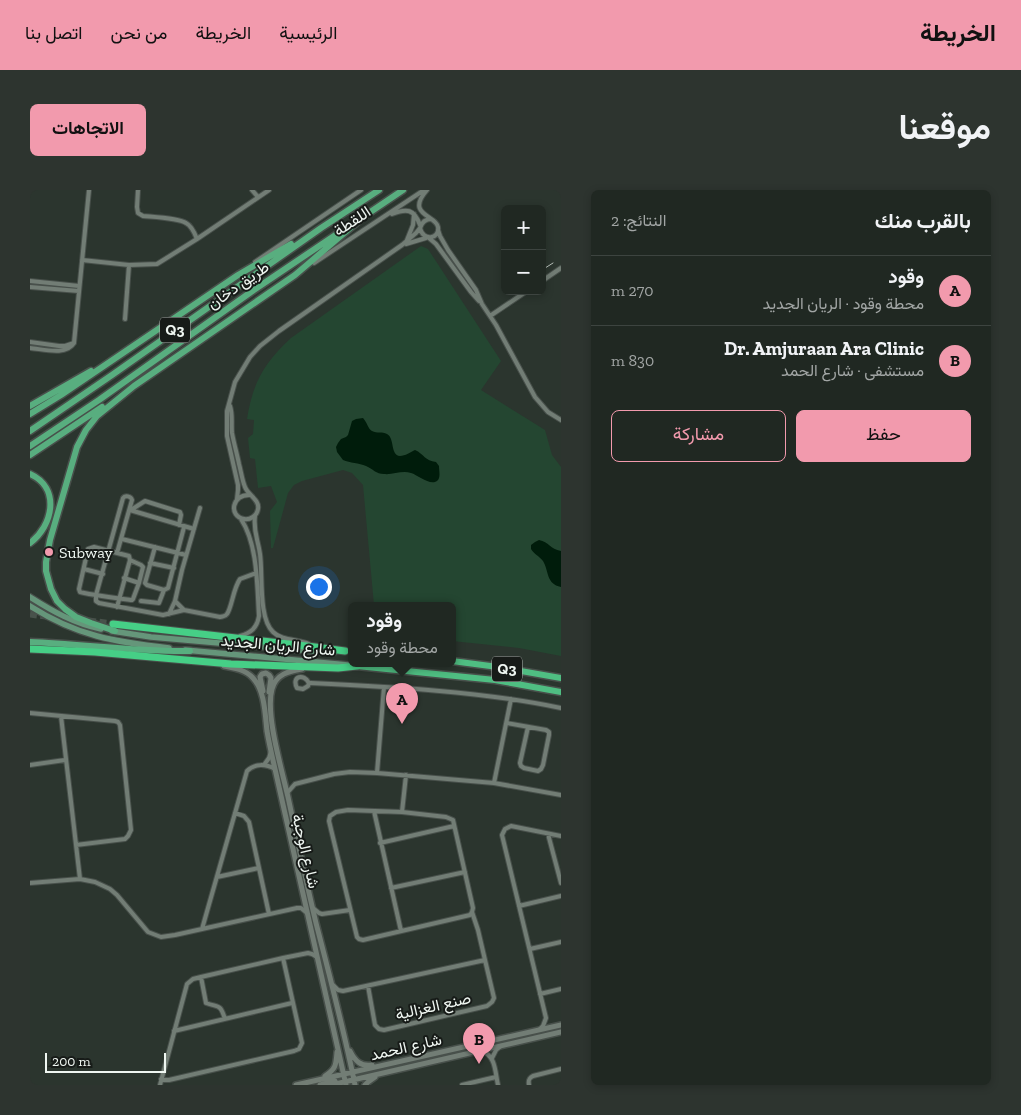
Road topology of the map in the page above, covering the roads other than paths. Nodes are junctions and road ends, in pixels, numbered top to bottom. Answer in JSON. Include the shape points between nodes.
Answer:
{"nodes":[{"id":1,"x":89,"y":190,"type":"edge"},
{"id":2,"x":138,"y":190,"type":"edge"},
{"id":3,"x":252,"y":190,"type":"edge"},
{"id":4,"x":269,"y":190,"type":"edge"},
{"id":5,"x":361,"y":190,"type":"edge"},
{"id":6,"x":379,"y":190,"type":"edge"},
{"id":7,"x":402,"y":190,"type":"edge"},
{"id":8,"x":425,"y":190,"type":"edge"},
{"id":9,"x":258,"y":197,"type":"junction"},
{"id":10,"x":414,"y":214,"type":"junction"},
{"id":11,"x":385,"y":216,"type":"junction"},
{"id":12,"x":363,"y":217,"type":"junction"},
{"id":13,"x":431,"y":219,"type":"junction"},
{"id":14,"x":420,"y":227,"type":"junction"},
{"id":15,"x":321,"y":228,"type":"junction"},
{"id":16,"x":438,"y":230,"type":"junction"},
{"id":17,"x":428,"y":238,"type":"junction"},
{"id":18,"x":197,"y":239,"type":"junction"},
{"id":19,"x":403,"y":244,"type":"junction"},
{"id":20,"x":82,"y":260,"type":"junction"},
{"id":21,"x":129,"y":265,"type":"junction"},
{"id":22,"x":459,"y":266,"type":"junction"},
{"id":23,"x":561,"y":268,"type":"edge"},
{"id":24,"x":455,"y":270,"type":"junction"},
{"id":25,"x":238,"y":275,"type":"junction"},
{"id":26,"x":295,"y":275,"type":"junction"},
{"id":27,"x":467,"y":277,"type":"junction"},
{"id":28,"x":546,"y":278,"type":"edge"},
{"id":29,"x":462,"y":279,"type":"junction"},
{"id":30,"x":30,"y":281,"type":"edge"},
{"id":31,"x":469,"y":284,"type":"junction"},
{"id":32,"x":79,"y":286,"type":"junction"},
{"id":33,"x":30,"y":287,"type":"edge"},
{"id":34,"x":79,"y":291,"type":"junction"},
{"id":35,"x":521,"y":295,"type":"edge"},
{"id":36,"x":490,"y":316,"type":"junction"},
{"id":37,"x":125,"y":319,"type":"dead end"},
{"id":38,"x":30,"y":342,"type":"edge"},
{"id":39,"x":74,"y":343,"type":"junction"},
{"id":40,"x":30,"y":348,"type":"edge"},
{"id":41,"x":132,"y":348,"type":"junction"},
{"id":42,"x":134,"y":386,"type":"junction"},
{"id":43,"x":30,"y":406,"type":"edge"},
{"id":44,"x":230,"y":406,"type":"junction"},
{"id":45,"x":33,"y":413,"type":"edge"},
{"id":46,"x":561,"y":420,"type":"edge"},
{"id":47,"x":30,"y":431,"type":"edge"},
{"id":48,"x":30,"y":446,"type":"edge"},
{"id":49,"x":30,"y":454,"type":"edge"},
{"id":50,"x":30,"y":474,"type":"edge"},
{"id":51,"x":250,"y":496,"type":"junction"},
{"id":52,"x":236,"y":499,"type":"junction"},
{"id":53,"x":200,"y":508,"type":"dead end"},
{"id":54,"x":130,"y":510,"type":"junction"},
{"id":55,"x":254,"y":516,"type":"junction"},
{"id":56,"x":240,"y":518,"type":"junction"},
{"id":57,"x":179,"y":525,"type":"junction"},
{"id":58,"x":184,"y":527,"type":"junction"},
{"id":59,"x":194,"y":529,"type":"junction"},
{"id":60,"x":122,"y":538,"type":"junction"},
{"id":61,"x":30,"y":543,"type":"edge"},
{"id":62,"x":154,"y":547,"type":"junction"},
{"id":63,"x":109,"y":551,"type":"junction"},
{"id":64,"x":118,"y":553,"type":"junction"},
{"id":65,"x":177,"y":553,"type":"junction"},
{"id":66,"x":186,"y":556,"type":"junction"},
{"id":67,"x":261,"y":559,"type":"junction"},
{"id":68,"x":130,"y":560,"type":"junction"},
{"id":69,"x":255,"y":560,"type":"junction"},
{"id":70,"x":150,"y":563,"type":"junction"},
{"id":71,"x":174,"y":568,"type":"junction"},
{"id":72,"x":84,"y":569,"type":"junction"},
{"id":73,"x":103,"y":574,"type":"junction"},
{"id":74,"x":256,"y":574,"type":"junction"},
{"id":75,"x":124,"y":578,"type":"junction"},
{"id":76,"x":139,"y":583,"type":"junction"},
{"id":77,"x":164,"y":590,"type":"junction"},
{"id":78,"x":96,"y":595,"type":"junction"},
{"id":79,"x":30,"y":597,"type":"edge"},
{"id":80,"x":118,"y":598,"type":"junction"},
{"id":81,"x":141,"y":601,"type":"dead end"},
{"id":82,"x":174,"y":601,"type":"junction"},
{"id":83,"x":30,"y":606,"type":"edge"},
{"id":84,"x":117,"y":606,"type":"junction"},
{"id":85,"x":184,"y":610,"type":"junction"},
{"id":86,"x":169,"y":614,"type":"junction"},
{"id":87,"x":114,"y":628,"type":"junction"},
{"id":88,"x":235,"y":637,"type":"junction"},
{"id":89,"x":30,"y":642,"type":"edge"},
{"id":90,"x":315,"y":647,"type":"junction"},
{"id":91,"x":30,"y":649,"type":"edge"},
{"id":92,"x":190,"y":651,"type":"junction"},
{"id":93,"x":348,"y":652,"type":"edge"},
{"id":94,"x":202,"y":662,"type":"junction"},
{"id":95,"x":456,"y":662,"type":"edge"},
{"id":96,"x":348,"y":665,"type":"edge"},
{"id":97,"x":314,"y":667,"type":"junction"},
{"id":98,"x":348,"y":667,"type":"edge"},
{"id":99,"x":368,"y":667,"type":"edge"},
{"id":100,"x":561,"y":678,"type":"edge"},
{"id":101,"x":309,"y":684,"type":"dead end"},
{"id":102,"x":384,"y":687,"type":"junction"},
{"id":103,"x":561,"y":692,"type":"edge"},
{"id":104,"x":511,"y":699,"type":"junction"},
{"id":105,"x":267,"y":705,"type":"junction"},
{"id":106,"x":561,"y":708,"type":"edge"},
{"id":107,"x":30,"y":714,"type":"edge"},
{"id":108,"x":60,"y":716,"type":"junction"},
{"id":109,"x":507,"y":723,"type":"junction"},
{"id":110,"x":528,"y":727,"type":"junction"},
{"id":111,"x":271,"y":751,"type":"junction"},
{"id":112,"x":65,"y":760,"type":"junction"},
{"id":113,"x":30,"y":765,"type":"edge"},
{"id":114,"x":264,"y":765,"type":"junction"},
{"id":115,"x":275,"y":769,"type":"junction"},
{"id":116,"x":377,"y":773,"type":"junction"},
{"id":117,"x":283,"y":775,"type":"junction"},
{"id":118,"x":406,"y":775,"type":"junction"},
{"id":119,"x":494,"y":783,"type":"junction"},
{"id":120,"x":295,"y":784,"type":"junction"},
{"id":121,"x":287,"y":793,"type":"junction"},
{"id":122,"x":561,"y":795,"type":"edge"},
{"id":123,"x":374,"y":811,"type":"junction"},
{"id":124,"x":402,"y":812,"type":"junction"},
{"id":125,"x":235,"y":813,"type":"junction"},
{"id":126,"x":454,"y":826,"type":"junction"},
{"id":127,"x":548,"y":834,"type":"junction"},
{"id":128,"x":561,"y":836,"type":"edge"},
{"id":129,"x":380,"y":842,"type":"junction"},
{"id":130,"x":76,"y":845,"type":"junction"},
{"id":131,"x":259,"y":868,"type":"junction"},
{"id":132,"x":464,"y":872,"type":"junction"},
{"id":133,"x":216,"y":876,"type":"junction"},
{"id":134,"x":80,"y":879,"type":"junction"},
{"id":135,"x":30,"y":883,"type":"edge"},
{"id":136,"x":561,"y":883,"type":"edge"},
{"id":137,"x":391,"y":888,"type":"junction"},
{"id":138,"x":304,"y":895,"type":"junction"},
{"id":139,"x":561,"y":896,"type":"edge"},
{"id":140,"x":519,"y":906,"type":"junction"},
{"id":141,"x":297,"y":908,"type":"junction"},
{"id":142,"x":313,"y":908,"type":"junction"},
{"id":143,"x":350,"y":910,"type":"junction"},
{"id":144,"x":472,"y":912,"type":"junction"},
{"id":145,"x":269,"y":914,"type":"junction"},
{"id":146,"x":308,"y":914,"type":"junction"},
{"id":147,"x":325,"y":914,"type":"junction"},
{"id":148,"x":317,"y":924,"type":"junction"},
{"id":149,"x":202,"y":929,"type":"junction"},
{"id":150,"x":400,"y":931,"type":"junction"},
{"id":151,"x":561,"y":942,"type":"edge"},
{"id":152,"x":530,"y":950,"type":"junction"},
{"id":153,"x":282,"y":958,"type":"junction"},
{"id":154,"x":319,"y":960,"type":"junction"},
{"id":155,"x":485,"y":960,"type":"junction"},
{"id":156,"x":201,"y":977,"type":"junction"},
{"id":157,"x":332,"y":983,"type":"junction"},
{"id":158,"x":368,"y":986,"type":"junction"},
{"id":159,"x":325,"y":988,"type":"junction"},
{"id":160,"x":561,"y":989,"type":"edge"},
{"id":161,"x":343,"y":991,"type":"junction"},
{"id":162,"x":540,"y":994,"type":"junction"},
{"id":163,"x":336,"y":1001,"type":"junction"},
{"id":164,"x":292,"y":1003,"type":"junction"},
{"id":165,"x":546,"y":1018,"type":"junction"},
{"id":166,"x":225,"y":1019,"type":"junction"},
{"id":167,"x":560,"y":1025,"type":"edge"},
{"id":168,"x":538,"y":1030,"type":"junction"},
{"id":169,"x":174,"y":1031,"type":"junction"},
{"id":170,"x":561,"y":1032,"type":"edge"},
{"id":171,"x":346,"y":1044,"type":"junction"},
{"id":172,"x":502,"y":1046,"type":"junction"},
{"id":173,"x":338,"y":1047,"type":"junction"},
{"id":174,"x":479,"y":1051,"type":"junction"},
{"id":175,"x":426,"y":1056,"type":"junction"},
{"id":176,"x":492,"y":1058,"type":"junction"},
{"id":177,"x":392,"y":1063,"type":"junction"},
{"id":178,"x":561,"y":1069,"type":"edge"},
{"id":179,"x":382,"y":1074,"type":"junction"},
{"id":180,"x":496,"y":1077,"type":"junction"},
{"id":181,"x":161,"y":1079,"type":"junction"},
{"id":182,"x":349,"y":1079,"type":"edge"},
{"id":183,"x":320,"y":1082,"type":"edge"},
{"id":184,"x":160,"y":1085,"type":"edge"},
{"id":185,"x":296,"y":1085,"type":"edge"},
{"id":186,"x":331,"y":1085,"type":"edge"},
{"id":187,"x":365,"y":1085,"type":"edge"},
{"id":188,"x":462,"y":1085,"type":"edge"},
{"id":189,"x":498,"y":1085,"type":"edge"},
{"id":190,"x":529,"y":1085,"type":"edge"}],
"edges":[{"from":1,"to":20,"type":"street"},
{"from":2,"to":18,"type":"street","via":[[138,212],[143,216],[188,224]]},
{"from":3,"to":9,"type":"street"},
{"from":4,"to":9,"type":"street"},
{"from":5,"to":25,"type":"street","name":"اللقطة"},
{"from":6,"to":15,"type":"main road","name":"اللقطة"},
{"from":7,"to":12,"type":"main road","name":"اللقطة"},
{"from":8,"to":11,"type":"street","name":"اللقطة"},
{"from":8,"to":13,"type":"street","via":[[420,208]]},
{"from":9,"to":18,"type":"street"},
{"from":10,"to":11,"type":"street","via":[[404,210]]},
{"from":10,"to":14,"type":"street"},
{"from":10,"to":19,"type":"street","via":[[413,226]]},
{"from":11,"to":26,"type":"street","name":"اللقطة"},
{"from":12,"to":26,"type":"main road"},
{"from":12,"to":48,"type":"main road","name":"طريق دخان"},
{"from":13,"to":14,"type":"street","via":[[425,220]]},
{"from":13,"to":16,"type":"street","via":[[436,222]]},
{"from":14,"to":17,"type":"street","via":[[421,234]]},
{"from":14,"to":19,"type":"street"},
{"from":15,"to":25,"type":"main road"},
{"from":15,"to":47,"type":"main road","name":"طريق دخان","number":"Q3"},
{"from":16,"to":17,"type":"street","via":[[435,236]]},
{"from":16,"to":22,"type":"street"},
{"from":17,"to":19,"type":"street"},
{"from":17,"to":24,"type":"street"},
{"from":18,"to":21,"type":"street","via":[[157,264]]},
{"from":19,"to":44,"type":"street","via":[[260,346],[235,382]]},
{"from":20,"to":21,"type":"street"},
{"from":20,"to":32,"type":"street"},
{"from":21,"to":37,"type":"street"},
{"from":22,"to":24,"type":"street"},
{"from":22,"to":27,"type":"street"},
{"from":23,"to":28,"type":"street"},
{"from":24,"to":29,"type":"street"},
{"from":25,"to":41,"type":"main road"},
{"from":26,"to":42,"type":"main road"},
{"from":27,"to":29,"type":"street"},
{"from":27,"to":31,"type":"street"},
{"from":29,"to":31,"type":"street"},
{"from":30,"to":32,"type":"street"},
{"from":31,"to":36,"type":"street","via":[[476,290]]},
{"from":32,"to":34,"type":"street"},
{"from":33,"to":34,"type":"street"},
{"from":34,"to":39,"type":"street"},
{"from":35,"to":36,"type":"street"},
{"from":36,"to":46,"type":"street","via":[[535,397],[548,412]]},
{"from":38,"to":39,"type":"street","via":[[59,346]]},
{"from":39,"to":40,"type":"street","via":[[65,350]]},
{"from":41,"to":43,"type":"main road"},
{"from":41,"to":45,"type":"main road"},
{"from":42,"to":49,"type":"main road"},
{"from":42,"to":87,"type":"main road","via":[[92,421],[82,438],[46,562],[51,589],[65,609],[91,624]]},
{"from":44,"to":51,"type":"street","via":[[240,470]]},
{"from":44,"to":52,"type":"street","via":[[226,436],[238,485]]},
{"from":50,"to":61,"type":"main road","via":[[43,483],[51,505],[45,527]]},
{"from":51,"to":52,"type":"street"},
{"from":51,"to":55,"type":"street","via":[[258,505]]},
{"from":52,"to":56,"type":"street","via":[[234,510]]},
{"from":53,"to":59,"type":"street"},
{"from":54,"to":57,"type":"street"},
{"from":54,"to":57,"type":"street","via":[[145,501],[180,512]]},
{"from":54,"to":60,"type":"street"},
{"from":54,"to":63,"type":"street","via":[[132,500],[124,497]]},
{"from":55,"to":56,"type":"street"},
{"from":55,"to":67,"type":"street"},
{"from":56,"to":69,"type":"street","via":[[246,527]]},
{"from":57,"to":58,"type":"street"},
{"from":58,"to":59,"type":"street"},
{"from":58,"to":65,"type":"street"},
{"from":59,"to":66,"type":"street"},
{"from":60,"to":62,"type":"street"},
{"from":60,"to":64,"type":"street"},
{"from":62,"to":65,"type":"street"},
{"from":62,"to":70,"type":"street"},
{"from":63,"to":64,"type":"street"},
{"from":63,"to":72,"type":"street","via":[[94,547],[88,549]]},
{"from":63,"to":73,"type":"street"},
{"from":64,"to":68,"type":"street","via":[[129,556]]},
{"from":65,"to":66,"type":"street"},
{"from":65,"to":71,"type":"street"},
{"from":66,"to":82,"type":"street"},
{"from":67,"to":69,"type":"street","via":[[257,556]]},
{"from":67,"to":90,"type":"street","via":[[263,609],[268,627],[278,636]]},
{"from":68,"to":75,"type":"street"},
{"from":68,"to":76,"type":"street","via":[[143,567]]},
{"from":69,"to":74,"type":"street"},
{"from":70,"to":71,"type":"street"},
{"from":70,"to":77,"type":"street","via":[[145,584]]},
{"from":71,"to":77,"type":"street","via":[[168,588]]},
{"from":72,"to":73,"type":"street"},
{"from":72,"to":78,"type":"street","via":[[80,591]]},
{"from":73,"to":78,"type":"street"},
{"from":74,"to":85,"type":"street","via":[[240,579],[225,616]]},
{"from":74,"to":88,"type":"street","via":[[258,622],[249,633]]},
{"from":75,"to":76,"type":"street"},
{"from":75,"to":80,"type":"street"},
{"from":76,"to":80,"type":"street","via":[[133,600]]},
{"from":77,"to":81,"type":"street","via":[[159,603]]},
{"from":78,"to":80,"type":"street"},
{"from":78,"to":84,"type":"street","via":[[98,602]]},
{"from":79,"to":87,"type":"main road","name":"شارع الريان الجديد","via":[[69,619],[92,627]]},
{"from":80,"to":84,"type":"street"},
{"from":82,"to":85,"type":"street"},
{"from":82,"to":86,"type":"street"},
{"from":83,"to":92,"type":"main road","name":"شارع الريان الجديد","number":"Q3","via":[[66,626],[96,637]]},
{"from":84,"to":86,"type":"street"},
{"from":85,"to":86,"type":"street"},
{"from":87,"to":88,"type":"highway"},
{"from":87,"to":93,"type":"main road","name":"شارع الريان الجديد","via":[[151,637]]},
{"from":88,"to":90,"type":"highway"},
{"from":89,"to":92,"type":"main road"},
{"from":90,"to":93,"type":"highway"},
{"from":91,"to":94,"type":"highway"},
{"from":92,"to":96,"type":"main road","name":"شارع الريان الجديد","number":"Q3"},
{"from":94,"to":97,"type":"highway"},
{"from":94,"to":105,"type":"street","name":"شارع الوجبة","via":[[249,674],[259,686]]},
{"from":95,"to":100,"type":"highway","number":"Q3"},
{"from":97,"to":98,"type":"highway"},
{"from":97,"to":105,"type":"street","name":"شارع الوجبة","via":[[292,670],[281,676],[273,686]]},
{"from":99,"to":103,"type":"highway","name":"شارع الريان الجديد","number":"Q3","via":[[495,680]]},
{"from":101,"to":102,"type":"street"},
{"from":102,"to":104,"type":"street"},
{"from":102,"to":116,"type":"street"},
{"from":104,"to":106,"type":"street"},
{"from":104,"to":109,"type":"street"},
{"from":105,"to":105,"type":"street","via":[[271,678],[266,673],[260,677]]},
{"from":105,"to":111,"type":"street","name":"شارع الوجبة"},
{"from":105,"to":117,"type":"street","name":"شارع الوجبة"},
{"from":107,"to":108,"type":"street"},
{"from":108,"to":112,"type":"street"},
{"from":108,"to":130,"type":"street","via":[[115,721],[120,725],[130,833],[125,839]]},
{"from":109,"to":110,"type":"street"},
{"from":109,"to":119,"type":"street"},
{"from":110,"to":110,"type":"street","via":[[549,732],[543,765],[538,771],[524,768],[520,763]]},
{"from":111,"to":114,"type":"street"},
{"from":111,"to":115,"type":"street","name":"شارع الوجبة"},
{"from":112,"to":113,"type":"street"},
{"from":112,"to":130,"type":"street"},
{"from":114,"to":115,"type":"street"},
{"from":114,"to":125,"type":"street","via":[[247,771]]},
{"from":115,"to":138,"type":"street","name":"شارع الوجبة"},
{"from":116,"to":118,"type":"street"},
{"from":116,"to":120,"type":"street","via":[[334,774]]},
{"from":117,"to":120,"type":"street"},
{"from":117,"to":121,"type":"street","name":"شارع الوجبة"},
{"from":118,"to":119,"type":"street"},
{"from":118,"to":124,"type":"street"},
{"from":119,"to":122,"type":"street"},
{"from":120,"to":121,"type":"street"},
{"from":121,"to":142,"type":"street","name":"شارع الوجبة"},
{"from":123,"to":124,"type":"street"},
{"from":123,"to":129,"type":"street"},
{"from":123,"to":143,"type":"street","via":[[341,811],[330,816]]},
{"from":124,"to":126,"type":"street","via":[[449,817]]},
{"from":125,"to":131,"type":"street","via":[[249,822]]},
{"from":125,"to":133,"type":"street"},
{"from":126,"to":129,"type":"street"},
{"from":126,"to":132,"type":"street"},
{"from":127,"to":128,"type":"street"},
{"from":127,"to":136,"type":"street"},
{"from":127,"to":140,"type":"street","via":[[511,826],[505,828],[502,835]]},
{"from":129,"to":137,"type":"street"},
{"from":130,"to":134,"type":"street"},
{"from":131,"to":133,"type":"street"},
{"from":131,"to":145,"type":"street"},
{"from":132,"to":137,"type":"street"},
{"from":132,"to":144,"type":"street"},
{"from":133,"to":149,"type":"street"},
{"from":134,"to":135,"type":"street"},
{"from":134,"to":149,"type":"street","via":[[110,889],[148,932],[161,936]]},
{"from":137,"to":150,"type":"street"},
{"from":138,"to":141,"type":"street"},
{"from":138,"to":146,"type":"street","name":"شارع الوجبة"},
{"from":139,"to":140,"type":"street"},
{"from":140,"to":152,"type":"street"},
{"from":141,"to":145,"type":"street"},
{"from":141,"to":146,"type":"street"},
{"from":142,"to":147,"type":"street"},
{"from":142,"to":148,"type":"street","name":"شارع الوجبة"},
{"from":143,"to":147,"type":"street"},
{"from":143,"to":150,"type":"street","via":[[359,939]]},
{"from":144,"to":150,"type":"street"},
{"from":144,"to":155,"type":"street"},
{"from":145,"to":149,"type":"street"},
{"from":146,"to":154,"type":"street","name":"شارع الوجبة"},
{"from":147,"to":148,"type":"street"},
{"from":148,"to":157,"type":"street","name":"شارع الوجبة"},
{"from":151,"to":152,"type":"street"},
{"from":152,"to":162,"type":"street"},
{"from":153,"to":154,"type":"street","via":[[308,953]]},
{"from":153,"to":156,"type":"street"},
{"from":153,"to":164,"type":"street"},
{"from":154,"to":159,"type":"street","name":"شارع الوجبة"},
{"from":155,"to":158,"type":"street","name":"صنع الغزالية"},
{"from":155,"to":158,"type":"street","name":"صنع الغزالية","via":[[494,998],[490,1004],[384,1030],[376,1026]]},
{"from":156,"to":166,"type":"street","via":[[206,1003],[219,1006]]},
{"from":156,"to":169,"type":"street","via":[[187,984]]},
{"from":157,"to":161,"type":"street"},
{"from":157,"to":163,"type":"street","name":"شارع الوجبة"},
{"from":158,"to":161,"type":"street","name":"صنع الغزالية"},
{"from":159,"to":173,"type":"street","name":"شارع الوجبة"},
{"from":159,"to":182,"type":"street"},
{"from":160,"to":162,"type":"street"},
{"from":161,"to":163,"type":"street"},
{"from":162,"to":165,"type":"street"},
{"from":163,"to":171,"type":"street","name":"شارع الوجبة"},
{"from":164,"to":166,"type":"street"},
{"from":164,"to":181,"type":"street","via":[[302,1043],[294,1051],[169,1080]]},
{"from":165,"to":167,"type":"street","via":[[552,1024]]},
{"from":165,"to":168,"type":"street","via":[[544,1026]]},
{"from":166,"to":169,"type":"street"},
{"from":167,"to":168,"type":"street","name":"شارع الحمد"},
{"from":168,"to":175,"type":"street","name":"شارع الحمد"},
{"from":169,"to":181,"type":"street"},
{"from":170,"to":172,"type":"street","name":"شارع الحمد"},
{"from":171,"to":177,"type":"street","via":[[360,1064]]},
{"from":171,"to":182,"type":"street","name":"شارع الوجبة"},
{"from":172,"to":174,"type":"street","name":"شارع الحمد"},
{"from":172,"to":176,"type":"street"},
{"from":173,"to":182,"type":"street","name":"شارع الوجبة"},
{"from":173,"to":183,"type":"street","via":[[332,1072]]},
{"from":174,"to":176,"type":"street"},
{"from":174,"to":179,"type":"street","name":"شارع الحمد"},
{"from":175,"to":177,"type":"street","name":"شارع الحمد"},
{"from":175,"to":182,"type":"street"},
{"from":176,"to":180,"type":"street"},
{"from":177,"to":182,"type":"street","name":"شارع الحمد"},
{"from":178,"to":190,"type":"street","via":[[529,1078]]},
{"from":179,"to":182,"type":"street","name":"شارع الحمد"},
{"from":179,"to":187,"type":"street"},
{"from":180,"to":188,"type":"street"},
{"from":180,"to":189,"type":"street"},
{"from":181,"to":184,"type":"street"},
{"from":182,"to":183,"type":"street"},
{"from":182,"to":186,"type":"street"},
{"from":183,"to":185,"type":"street"}]}
